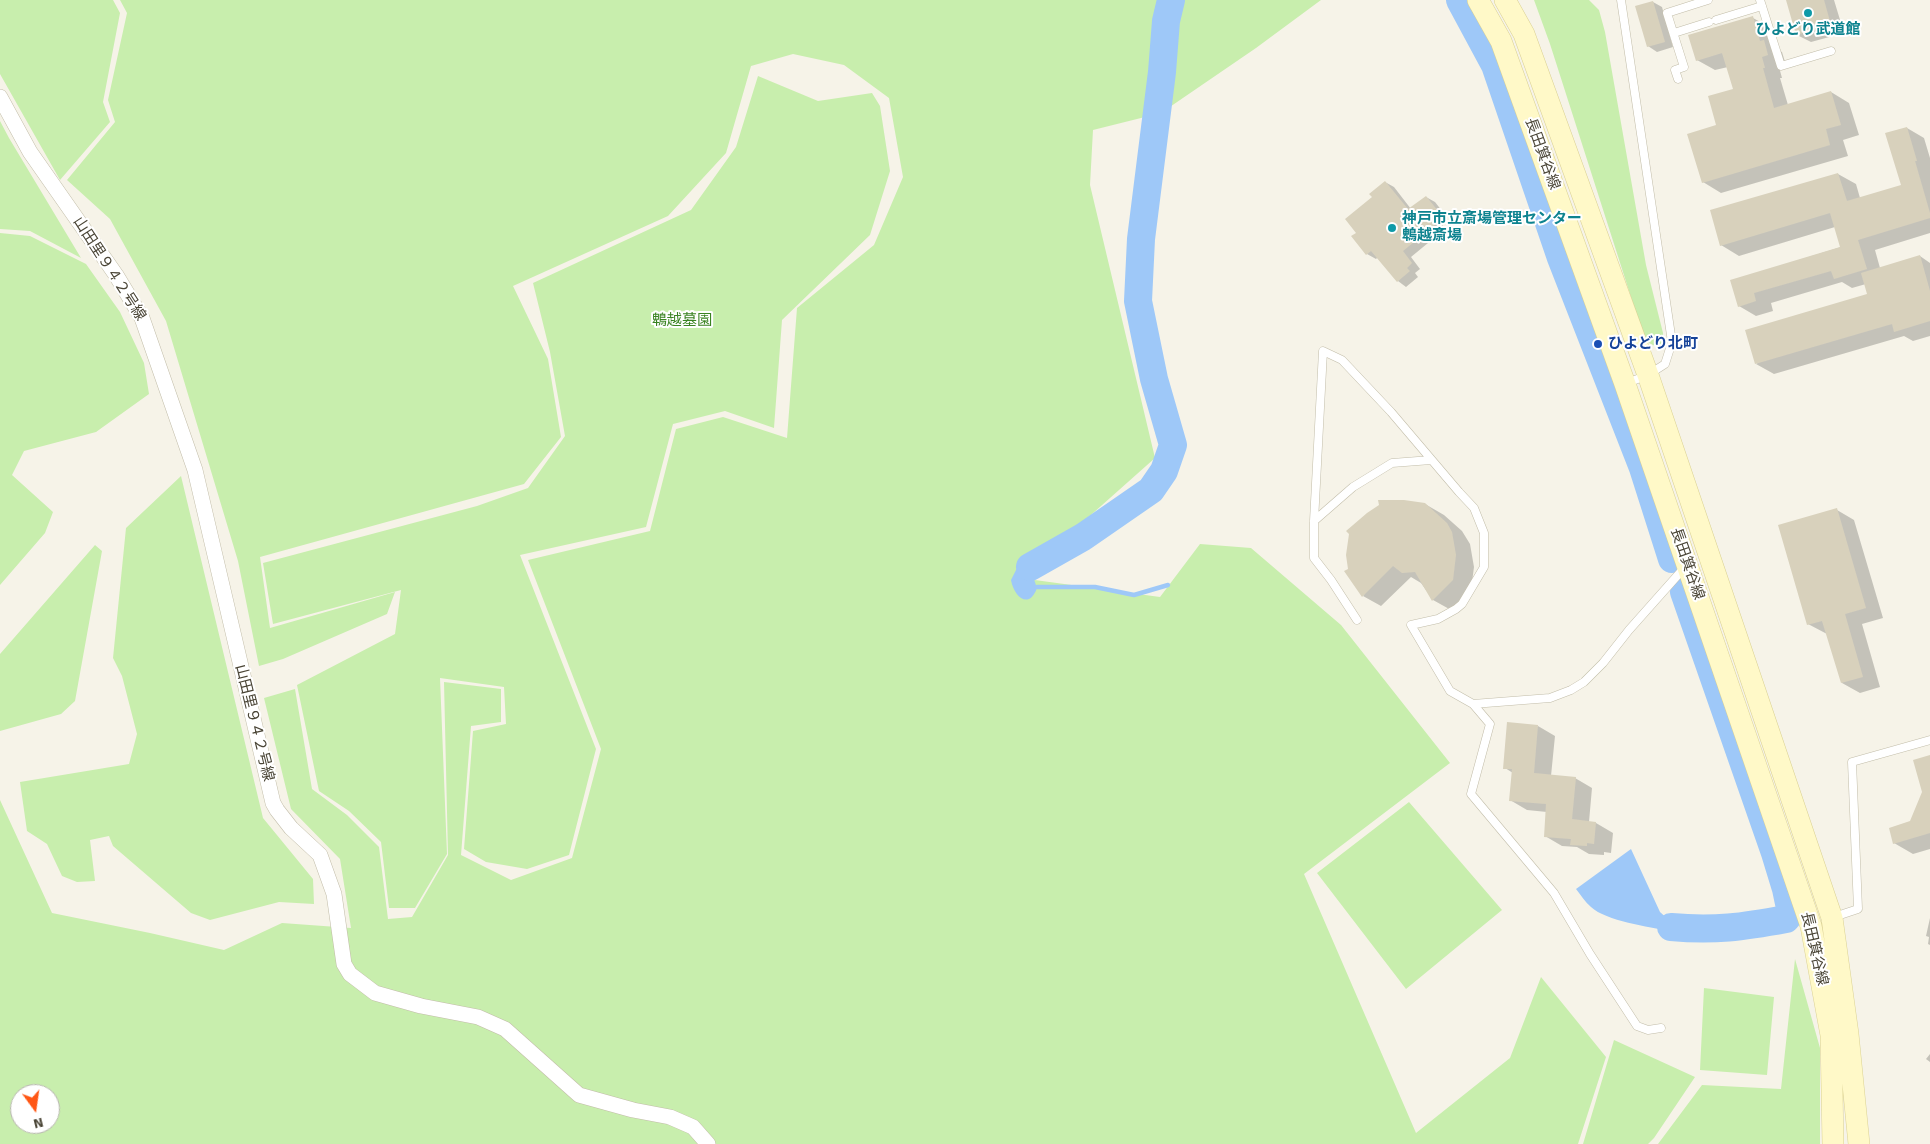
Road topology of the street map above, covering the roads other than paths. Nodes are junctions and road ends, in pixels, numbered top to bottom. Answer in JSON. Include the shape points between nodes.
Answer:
{"nodes":[{"id":1,"x":1478,"y":0,"type":"edge"},
{"id":2,"x":1505,"y":0,"type":"edge"},
{"id":3,"x":1621,"y":0,"type":"edge"},
{"id":4,"x":1708,"y":0,"type":"edge"},
{"id":5,"x":1761,"y":3,"type":"edge"},
{"id":6,"x":1674,"y":33,"type":"junction"},
{"id":7,"x":1830,"y":51,"type":"dead end"},
{"id":8,"x":1678,"y":78,"type":"dead end"},
{"id":9,"x":0,"y":97,"type":"edge"},
{"id":10,"x":1648,"y":375,"type":"junction"},
{"id":11,"x":1625,"y":384,"type":"junction"},
{"id":12,"x":1431,"y":460,"type":"junction"},
{"id":13,"x":1314,"y":520,"type":"junction"},
{"id":14,"x":1687,"y":565,"type":"junction"},
{"id":15,"x":1357,"y":620,"type":"dead end"},
{"id":16,"x":1473,"y":704,"type":"junction"},
{"id":17,"x":1930,"y":740,"type":"edge"},
{"id":18,"x":1832,"y":918,"type":"junction"},
{"id":19,"x":1661,"y":1028,"type":"dead end"},
{"id":20,"x":708,"y":1144,"type":"edge"},
{"id":21,"x":1833,"y":1144,"type":"edge"},
{"id":22,"x":1858,"y":1144,"type":"edge"}],
"edges":[{"from":1,"to":11,"type":"street","name":"長田箕谷線","via":[[1501,41]]},
{"from":2,"to":10,"type":"street","name":"長田箕谷線","via":[[1524,34]]},
{"from":3,"to":10,"type":"lane","via":[[1672,342],[1665,364]]},
{"from":4,"to":6,"type":"lane","via":[[1667,13]]},
{"from":5,"to":6,"type":"lane"},
{"from":5,"to":7,"type":"lane","via":[[1780,66]]},
{"from":6,"to":8,"type":"lane","via":[[1684,67],[1675,70]]},
{"from":9,"to":20,"type":"street","name":"山田里９４２号線","via":[[30,152],[142,318],[195,470],[273,802],[291,828],[320,855],[334,894],[344,964],[350,974],[375,993],[478,1017],[505,1029],[579,1095],[670,1117],[693,1127]]},
{"from":10,"to":11,"type":"lane"},
{"from":10,"to":18,"type":"street","name":"長田箕谷線"},
{"from":11,"to":14,"type":"street","name":"長田箕谷線"},
{"from":12,"to":13,"type":"lane","via":[[1392,462],[1352,487]]},
{"from":12,"to":13,"type":"lane","via":[[1342,360],[1323,351]]},
{"from":12,"to":16,"type":"lane","via":[[1474,508],[1484,534],[1484,568],[1456,609],[1438,619],[1411,625],[1450,691]]},
{"from":13,"to":15,"type":"lane","via":[[1314,558]]},
{"from":14,"to":16,"type":"lane","via":[[1584,682],[1550,698]]},
{"from":14,"to":21,"type":"street","name":"長田箕谷線","via":[[1811,926],[1831,1035]]},
{"from":16,"to":19,"type":"lane","via":[[1490,724],[1471,794],[1554,893],[1637,1026],[1648,1030]]},
{"from":17,"to":18,"type":"lane","via":[[1852,762],[1858,909]]},
{"from":18,"to":22,"type":"street","name":"長田箕谷線","via":[[1848,1034]]}]}
